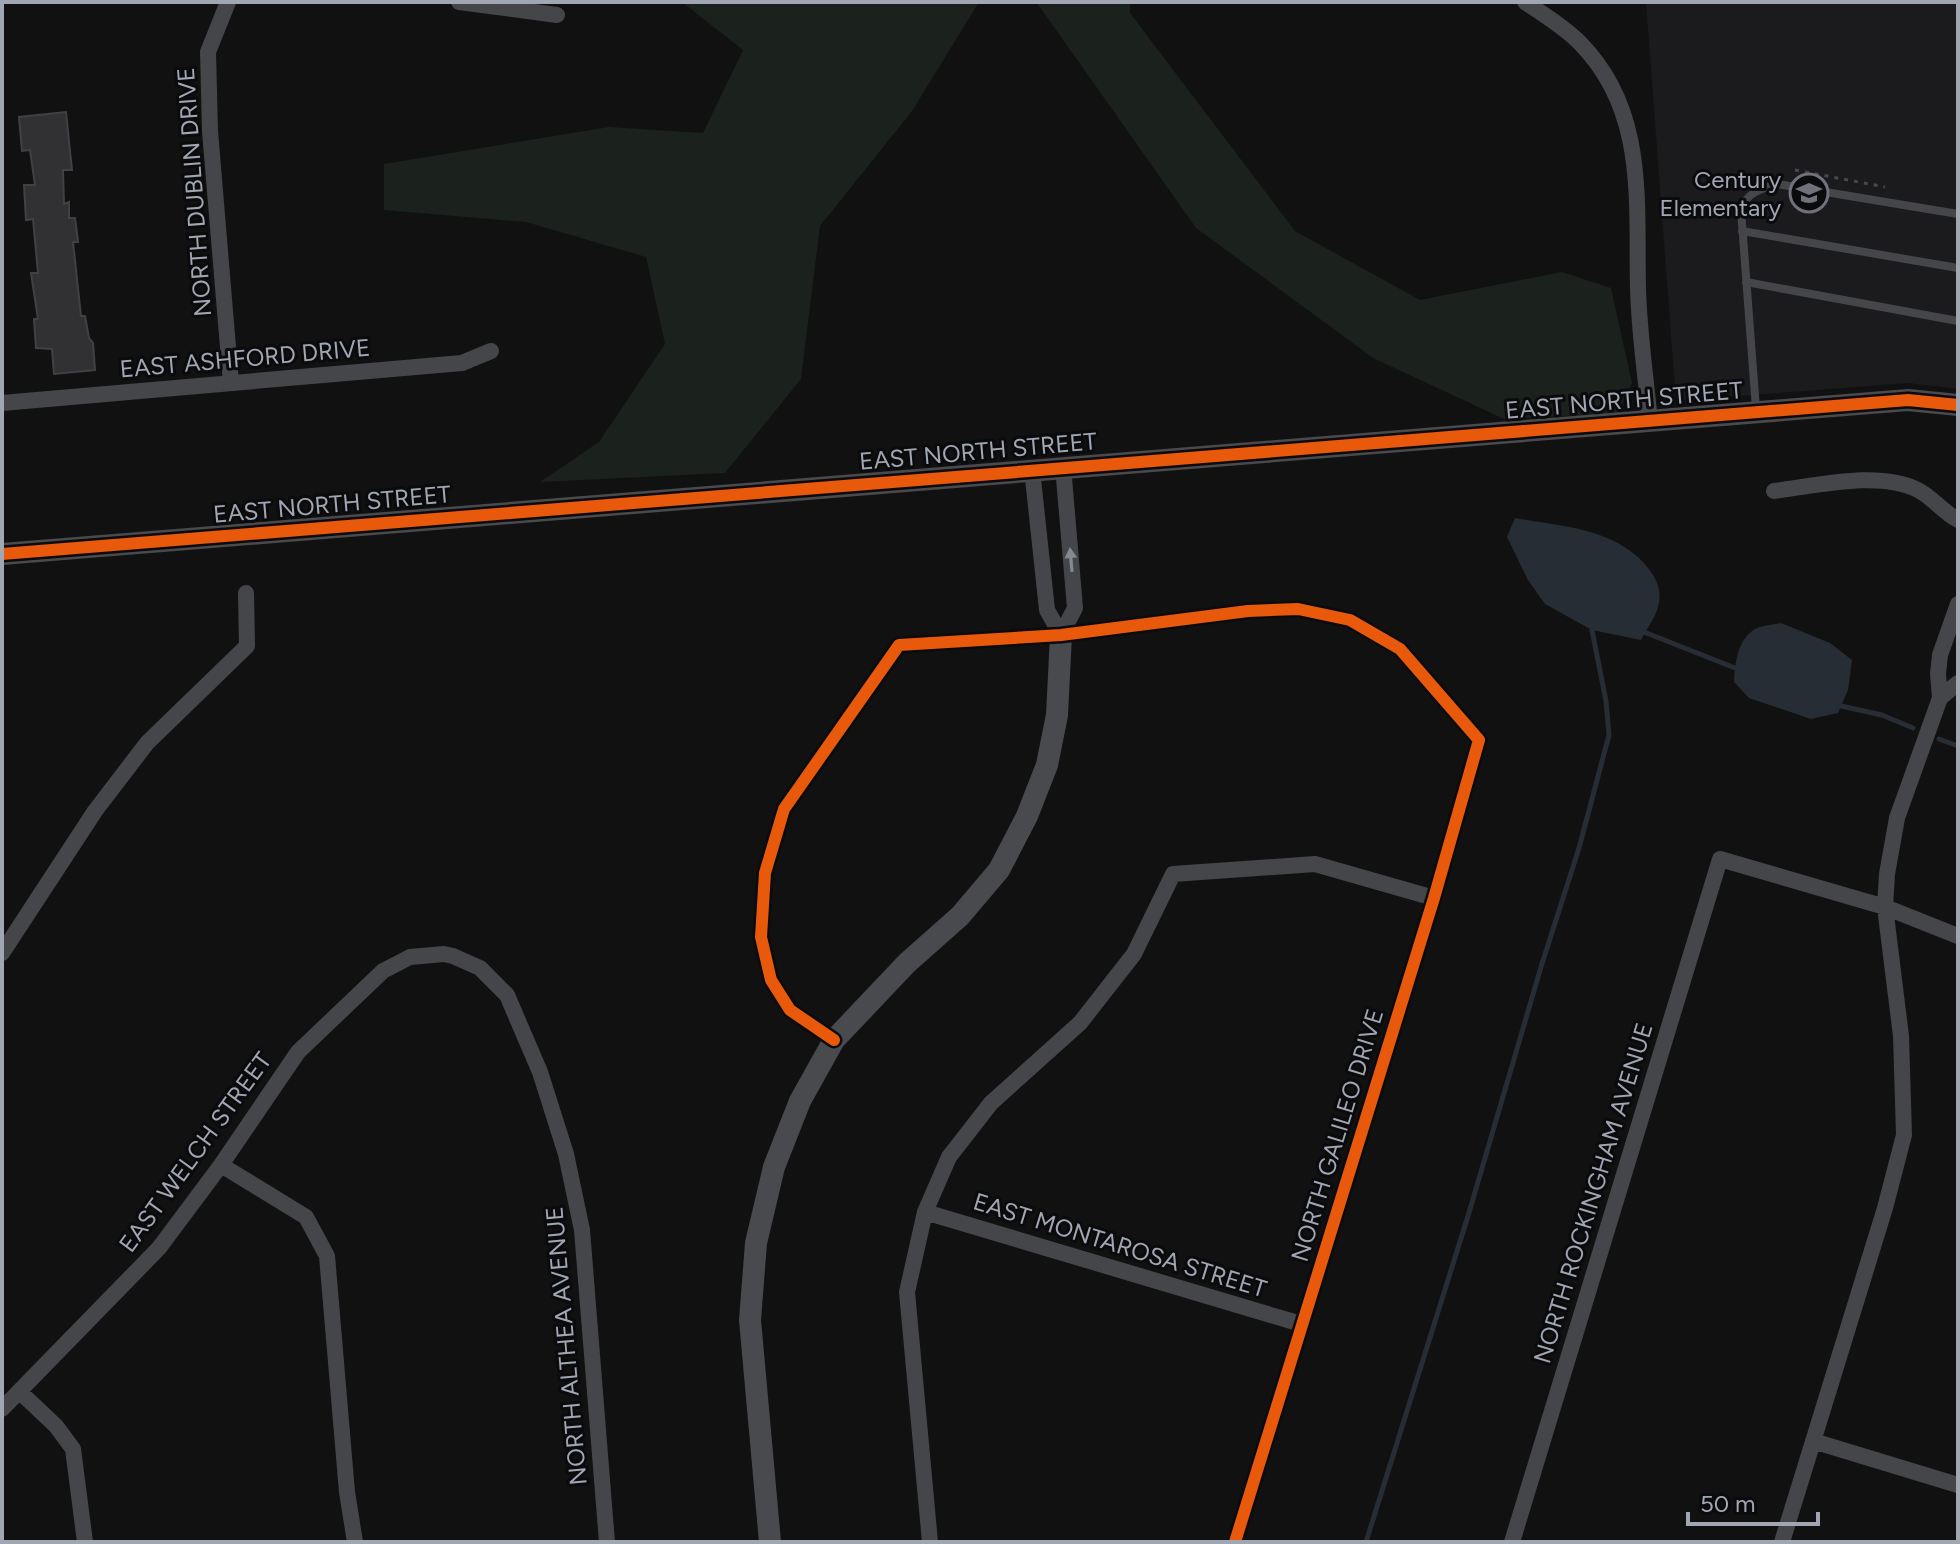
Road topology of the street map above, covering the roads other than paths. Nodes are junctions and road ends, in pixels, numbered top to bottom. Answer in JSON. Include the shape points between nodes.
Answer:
{"nodes":[{"id":1,"x":228,"y":2,"type":"edge"},
{"id":2,"x":459,"y":2,"type":"edge"},
{"id":3,"x":1525,"y":2,"type":"edge"},
{"id":4,"x":557,"y":15,"type":"dead end"},
{"id":5,"x":1958,"y":214,"type":"edge"},
{"id":6,"x":1742,"y":231,"type":"junction"},
{"id":7,"x":1958,"y":268,"type":"edge"},
{"id":8,"x":1746,"y":282,"type":"junction"},
{"id":9,"x":1958,"y":321,"type":"edge"},
{"id":10,"x":491,"y":351,"type":"dead end"},
{"id":11,"x":231,"y":383,"type":"junction"},
{"id":12,"x":2,"y":403,"type":"edge"},
{"id":13,"x":1958,"y":405,"type":"edge"},
{"id":14,"x":1756,"y":411,"type":"junction"},
{"id":15,"x":1650,"y":422,"type":"junction"},
{"id":16,"x":1063,"y":466,"type":"junction"},
{"id":17,"x":1032,"y":469,"type":"junction"},
{"id":18,"x":1774,"y":491,"type":"dead end"},
{"id":19,"x":1958,"y":520,"type":"edge"},
{"id":20,"x":2,"y":554,"type":"edge"},
{"id":21,"x":246,"y":593,"type":"dead end"},
{"id":22,"x":1958,"y":604,"type":"edge"},
{"id":23,"x":1061,"y":635,"type":"junction"},
{"id":24,"x":1958,"y":683,"type":"edge"},
{"id":25,"x":1940,"y":698,"type":"junction"},
{"id":26,"x":1434,"y":898,"type":"junction"},
{"id":27,"x":1885,"y":907,"type":"junction"},
{"id":28,"x":1958,"y":936,"type":"edge"},
{"id":29,"x":2,"y":953,"type":"edge"},
{"id":30,"x":444,"y":954,"type":"joint"},
{"id":31,"x":834,"y":1040,"type":"junction"},
{"id":32,"x":221,"y":1165,"type":"junction"},
{"id":33,"x":925,"y":1212,"type":"junction"},
{"id":34,"x":1301,"y":1324,"type":"junction"},
{"id":35,"x":20,"y":1392,"type":"junction"},
{"id":36,"x":2,"y":1409,"type":"edge"},
{"id":37,"x":1813,"y":1441,"type":"junction"},
{"id":38,"x":1958,"y":1485,"type":"edge"},
{"id":39,"x":85,"y":1542,"type":"edge"},
{"id":40,"x":355,"y":1542,"type":"edge"},
{"id":41,"x":607,"y":1542,"type":"edge"},
{"id":42,"x":770,"y":1542,"type":"edge"},
{"id":43,"x":930,"y":1542,"type":"edge"},
{"id":44,"x":1235,"y":1542,"type":"edge"},
{"id":45,"x":1512,"y":1542,"type":"edge"},
{"id":46,"x":1782,"y":1542,"type":"edge"}],
"edges":[{"from":1,"to":11,"type":"street","name":"NORTH DUBLIN DRIVE","via":[[208,52]]},
{"from":2,"to":4,"type":"street"},
{"from":3,"to":15,"type":"street","via":[[1561,26],[1595,60],[1618,98],[1631,136]]},
{"from":5,"to":6,"type":"lane","via":[[1777,184],[1744,201]]},
{"from":6,"to":7,"type":"lane"},
{"from":6,"to":8,"type":"lane"},
{"from":8,"to":9,"type":"lane"},
{"from":8,"to":14,"type":"lane"},
{"from":10,"to":11,"type":"street","name":"EAST ASHFORD DRIVE","via":[[462,363]]},
{"from":11,"to":12,"type":"street","name":"EAST ASHFORD DRIVE"},
{"from":13,"to":14,"type":"street","name":"EAST NORTH STREET","via":[[1908,400]]},
{"from":14,"to":15,"type":"street","name":"EAST NORTH STREET"},
{"from":15,"to":16,"type":"street","name":"EAST NORTH STREET"},
{"from":16,"to":17,"type":"street","name":"EAST NORTH STREET"},
{"from":23,"to":16,"type":"street","one_way":true,"via":[[1075,608]]},
{"from":17,"to":20,"type":"street","name":"EAST NORTH STREET"},
{"from":17,"to":23,"type":"street","via":[[1047,610]]},
{"from":18,"to":19,"type":"street","via":[[1890,480],[1919,490]]},
{"from":21,"to":29,"type":"street","via":[[247,646],[147,743],[95,811]]},
{"from":22,"to":25,"type":"street","via":[[1940,655]]},
{"from":23,"to":26,"type":"street","name":"NORTH GALILEO DRIVE","via":[[1298,609],[1350,620],[1400,649],[1479,740]]},
{"from":23,"to":31,"type":"street","via":[[1057,715],[1047,765],[999,870],[960,916]]},
{"from":23,"to":31,"type":"street","via":[[899,645],[784,809],[765,873],[761,937],[771,980],[790,1010]]},
{"from":24,"to":25,"type":"street"},
{"from":25,"to":27,"type":"street","via":[[1897,818]]},
{"from":26,"to":33,"type":"street","via":[[1315,864],[1173,874],[1134,954],[1080,1023],[991,1103],[949,1157]]},
{"from":26,"to":34,"type":"street","name":"NORTH GALILEO DRIVE"},
{"from":27,"to":28,"type":"street"},
{"from":27,"to":37,"type":"street","via":[[1901,1036],[1904,1135]]},
{"from":27,"to":45,"type":"street","name":"NORTH ROCKINGHAM AVENUE","via":[[1720,859]]},
{"from":30,"to":32,"type":"street","name":"EAST WELCH STREET","via":[[410,957],[363,988],[298,1052]]},
{"from":30,"to":41,"type":"street","name":"NORTH ALTHEA AVENUE","via":[[480,968],[507,995],[540,1072],[566,1154],[582,1230]]},
{"from":31,"to":42,"type":"street","via":[[800,1101],[774,1167],[756,1243],[750,1320]]},
{"from":32,"to":35,"type":"street","name":"EAST WELCH STREET","via":[[159,1248]]},
{"from":32,"to":40,"type":"street","via":[[306,1217],[327,1256]]},
{"from":33,"to":34,"type":"street","name":"EAST MONTAROSA STREET"},
{"from":33,"to":43,"type":"street","via":[[907,1292]]},
{"from":34,"to":44,"type":"street","name":"NORTH GALILEO DRIVE"},
{"from":35,"to":36,"type":"street","name":"EAST WELCH STREET"},
{"from":35,"to":39,"type":"street","via":[[73,1449]]},
{"from":37,"to":38,"type":"street"},
{"from":37,"to":46,"type":"street"}]}
